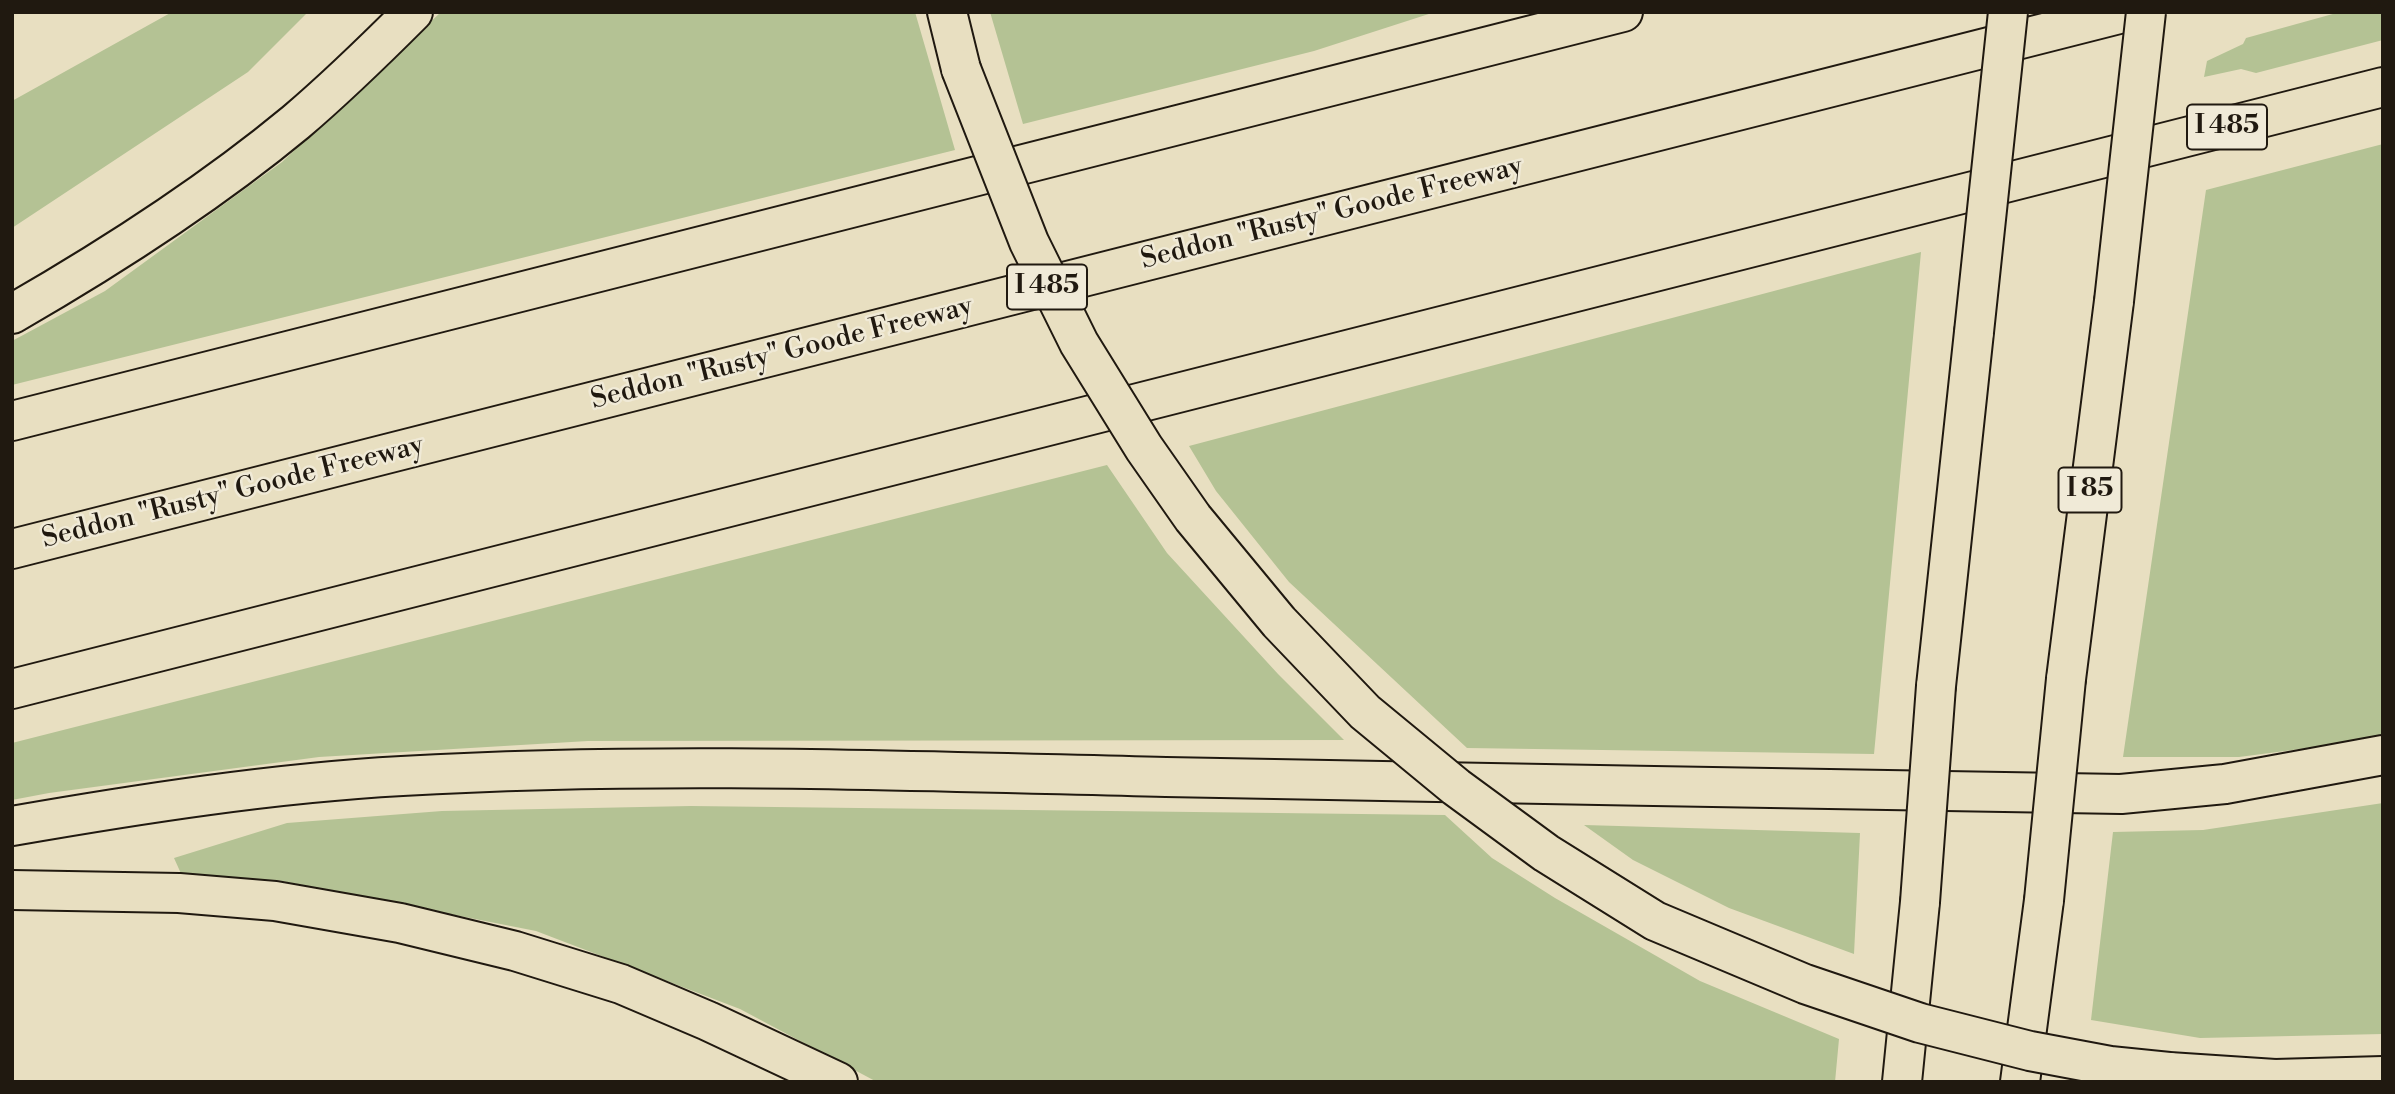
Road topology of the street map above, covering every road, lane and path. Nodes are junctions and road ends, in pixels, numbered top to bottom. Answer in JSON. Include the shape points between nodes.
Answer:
{"nodes":[{"id":1,"x":413,"y":12,"type":"edge"},
{"id":2,"x":947,"y":12,"type":"edge"},
{"id":3,"x":1623,"y":12,"type":"edge"},
{"id":4,"x":2008,"y":12,"type":"edge"},
{"id":5,"x":2127,"y":12,"type":"edge"},
{"id":6,"x":2146,"y":12,"type":"edge"},
{"id":7,"x":2383,"y":87,"type":"edge"},
{"id":8,"x":12,"y":314,"type":"edge"},
{"id":9,"x":12,"y":421,"type":"edge"},
{"id":10,"x":12,"y":549,"type":"edge"},
{"id":11,"x":12,"y":689,"type":"edge"},
{"id":12,"x":2383,"y":755,"type":"edge"},
{"id":13,"x":12,"y":826,"type":"edge"},
{"id":14,"x":12,"y":890,"type":"edge"},
{"id":15,"x":2383,"y":1076,"type":"edge"},
{"id":16,"x":838,"y":1082,"type":"edge"},
{"id":17,"x":1902,"y":1082,"type":"edge"},
{"id":18,"x":2020,"y":1082,"type":"edge"}],
"edges":[{"from":1,"to":8,"type":"highway","via":[[296,122],[181,208]]},
{"from":2,"to":15,"type":"highway","bridge":true,"via":[[961,69],[1028,242],[1079,343],[1144,448],[1193,518],[1279,622],[1365,712],[1456,787],[1546,853],[1655,921],[1805,984],[1920,1023],[2110,1066],[2275,1079]]},
{"from":3,"to":9,"type":"highway"},
{"from":4,"to":17,"type":"highway","bridge":true,"via":[[1936,687]]},
{"from":5,"to":10,"type":"highway","name":"Seddon \"Rusty\" Goode Freeway","number":"I 485"},
{"from":6,"to":18,"type":"highway","number":"I 85","bridge":true},
{"from":7,"to":11,"type":"highway","number":"I 485"},
{"from":12,"to":13,"type":"highway","via":[[2225,784],[2122,794],[693,766],[571,768],[312,784]]},
{"from":14,"to":16,"type":"highway","via":[[275,901],[400,923],[515,951],[621,984]]}]}
